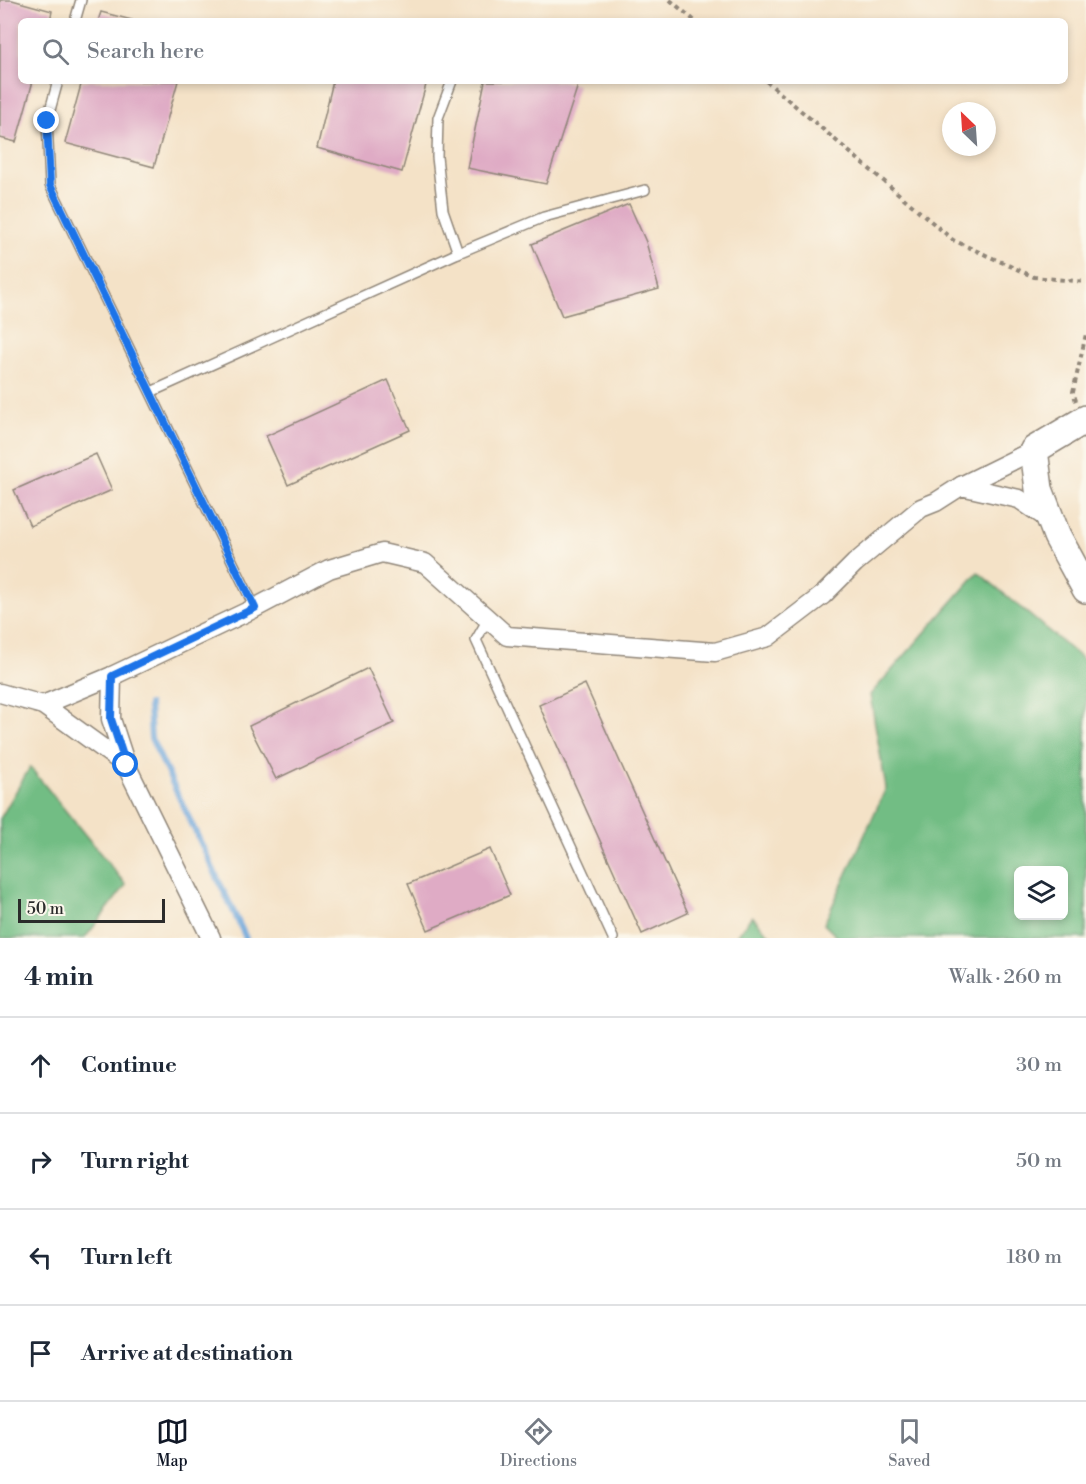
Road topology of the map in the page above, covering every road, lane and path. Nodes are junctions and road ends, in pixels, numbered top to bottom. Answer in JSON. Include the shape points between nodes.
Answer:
{"nodes":[{"id":1,"x":81,"y":0,"type":"edge"},
{"id":2,"x":670,"y":0,"type":"edge"},
{"id":3,"x":76,"y":18,"type":"edge"},
{"id":4,"x":691,"y":18,"type":"edge"},
{"id":5,"x":57,"y":84,"type":"edge"},
{"id":6,"x":451,"y":84,"type":"edge"},
{"id":7,"x":770,"y":84,"type":"edge"},
{"id":8,"x":645,"y":190,"type":"dead end"},
{"id":9,"x":458,"y":253,"type":"junction"},
{"id":10,"x":1086,"y":282,"type":"edge"},
{"id":11,"x":1086,"y":334,"type":"edge"},
{"id":12,"x":151,"y":393,"type":"junction"},
{"id":13,"x":1084,"y":420,"type":"edge"},
{"id":14,"x":1034,"y":450,"type":"junction"},
{"id":15,"x":961,"y":486,"type":"junction"},
{"id":16,"x":1057,"y":536,"type":"junction"},
{"id":17,"x":1086,"y":589,"type":"edge"},
{"id":18,"x":255,"y":608,"type":"junction"},
{"id":19,"x":488,"y":620,"type":"junction"},
{"id":20,"x":112,"y":676,"type":"junction"},
{"id":21,"x":0,"y":693,"type":"edge"},
{"id":22,"x":43,"y":705,"type":"junction"},
{"id":23,"x":126,"y":765,"type":"junction"},
{"id":24,"x":211,"y":938,"type":"edge"},
{"id":25,"x":614,"y":938,"type":"edge"}],
"edges":[{"from":1,"to":3,"type":"lane"},
{"from":2,"to":4,"type":"path"},
{"from":5,"to":12,"type":"lane","via":[[47,121],[50,185]]},
{"from":6,"to":9,"type":"lane","via":[[438,118],[437,157],[443,210]]},
{"from":7,"to":10,"type":"path","via":[[953,240],[1034,277]]},
{"from":8,"to":9,"type":"lane","via":[[544,217]]},
{"from":9,"to":12,"type":"lane"},
{"from":11,"to":13,"type":"path","via":[[1073,392]]},
{"from":12,"to":18,"type":"lane"},
{"from":13,"to":14,"type":"street"},
{"from":14,"to":15,"type":"street"},
{"from":14,"to":16,"type":"street","via":[[1039,489]]},
{"from":15,"to":16,"type":"street","via":[[1019,499],[1044,516]]},
{"from":15,"to":19,"type":"street","via":[[921,508],[823,595],[768,637],[715,652],[507,636]]},
{"from":16,"to":17,"type":"street"},
{"from":18,"to":19,"type":"street","via":[[329,569],[382,553],[425,563]]},
{"from":18,"to":20,"type":"street"},
{"from":19,"to":25,"type":"lane","via":[[476,640]]},
{"from":20,"to":22,"type":"street"},
{"from":20,"to":23,"type":"street","via":[[111,719]]},
{"from":21,"to":22,"type":"street"},
{"from":22,"to":23,"type":"street"},
{"from":23,"to":24,"type":"street"}]}
